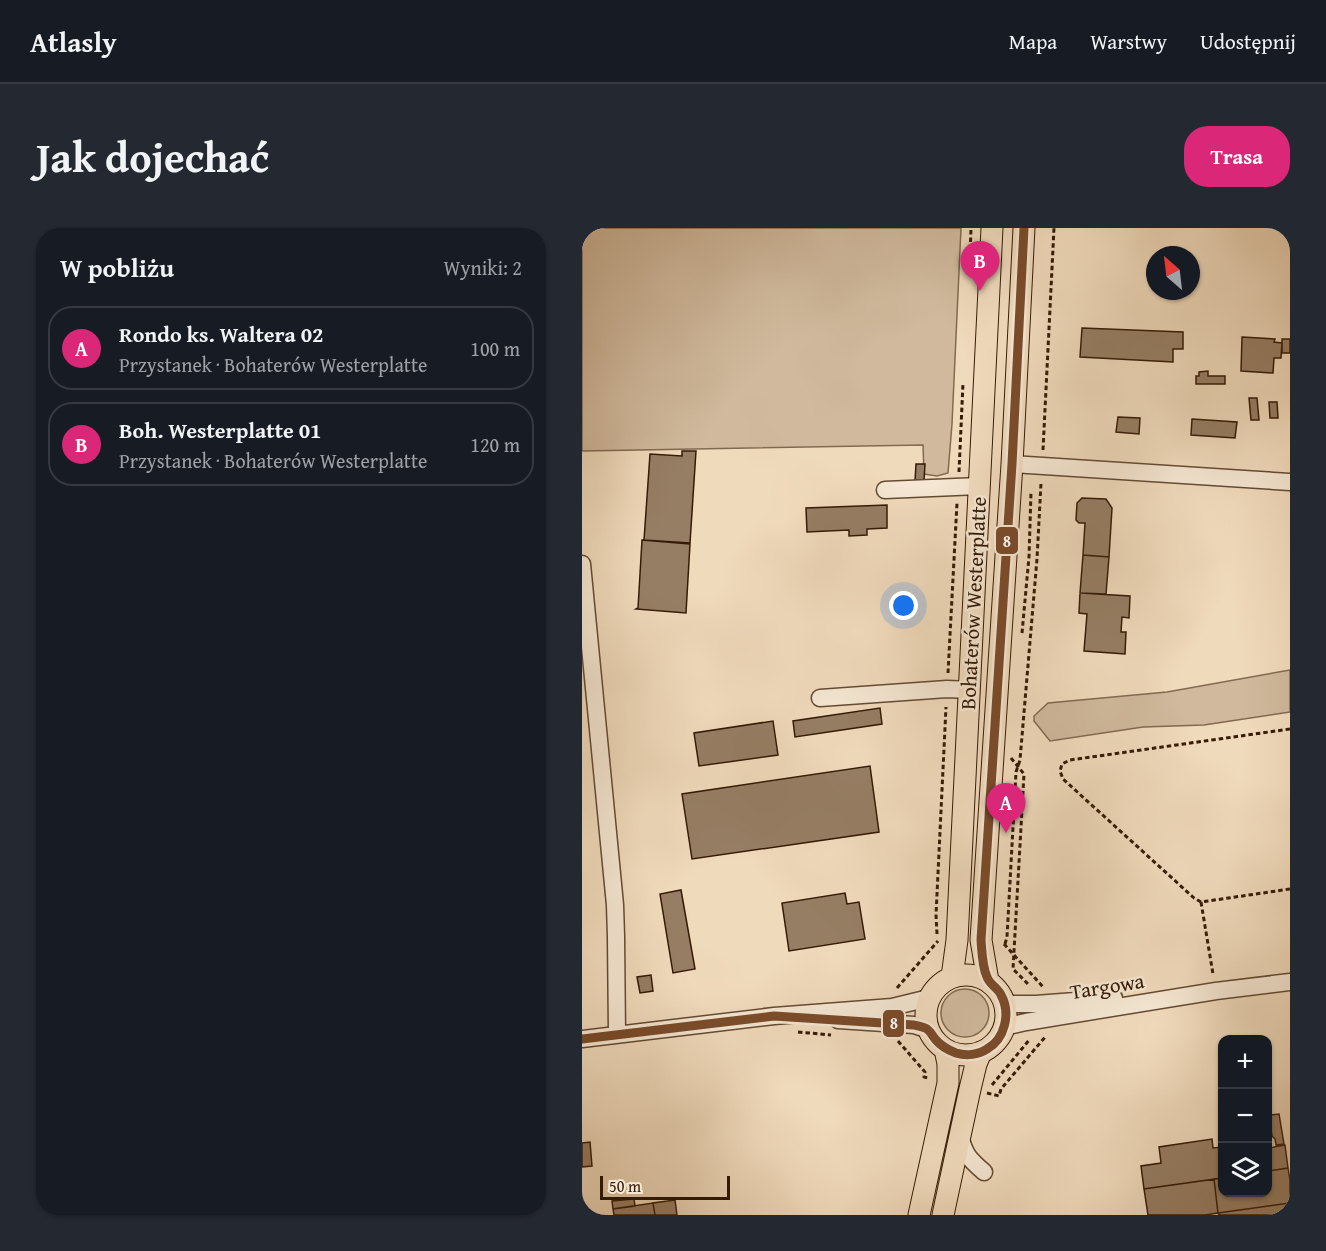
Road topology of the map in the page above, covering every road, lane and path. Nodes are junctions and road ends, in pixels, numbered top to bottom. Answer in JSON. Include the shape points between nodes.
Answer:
{"nodes":[{"id":1,"x":971,"y":228,"type":"edge"},
{"id":2,"x":992,"y":228,"type":"edge"},
{"id":3,"x":1024,"y":228,"type":"edge"},
{"id":4,"x":1054,"y":228,"type":"edge"},
{"id":5,"x":969,"y":267,"type":"dead end"},
{"id":6,"x":964,"y":380,"type":"dead end"},
{"id":7,"x":1029,"y":464,"type":"junction"},
{"id":8,"x":1290,"y":482,"type":"edge"},
{"id":9,"x":968,"y":487,"type":"junction"},
{"id":10,"x":885,"y":490,"type":"dead end"},
{"id":11,"x":582,"y":564,"type":"edge"},
{"id":12,"x":1021,"y":640,"type":"dead end"},
{"id":13,"x":947,"y":689,"type":"junction"},
{"id":14,"x":969,"y":690,"type":"junction"},
{"id":15,"x":820,"y":698,"type":"dead end"},
{"id":16,"x":589,"y":701,"type":"edge"},
{"id":17,"x":1290,"y":729,"type":"edge"},
{"id":18,"x":1011,"y":758,"type":"dead end"},
{"id":19,"x":1018,"y":766,"type":"junction"},
{"id":20,"x":1290,"y":889,"type":"edge"},
{"id":21,"x":1201,"y":902,"type":"junction"},
{"id":22,"x":937,"y":942,"type":"dead end"},
{"id":23,"x":1005,"y":944,"type":"dead end"},
{"id":24,"x":952,"y":977,"type":"junction"},
{"id":25,"x":988,"y":981,"type":"junction"},
{"id":26,"x":1290,"y":982,"type":"edge"},
{"id":27,"x":1216,"y":991,"type":"junction"},
{"id":28,"x":929,"y":998,"type":"junction"},
{"id":29,"x":1005,"y":1004,"type":"junction"},
{"id":30,"x":1037,"y":1012,"type":"junction"},
{"id":31,"x":774,"y":1016,"type":"junction"},
{"id":32,"x":1004,"y":1027,"type":"junction"},
{"id":33,"x":929,"y":1030,"type":"junction"},
{"id":34,"x":617,"y":1035,"type":"junction"},
{"id":35,"x":841,"y":1036,"type":"dead end"},
{"id":36,"x":894,"y":1036,"type":"dead end"},
{"id":37,"x":1046,"y":1036,"type":"dead end"},
{"id":38,"x":582,"y":1039,"type":"edge"},
{"id":39,"x":945,"y":1049,"type":"junction"},
{"id":40,"x":981,"y":1052,"type":"junction"},
{"id":41,"x":924,"y":1077,"type":"dead end"},
{"id":42,"x":990,"y":1094,"type":"dead end"},
{"id":43,"x":999,"y":1096,"type":"dead end"},
{"id":44,"x":960,"y":1136,"type":"junction"},
{"id":45,"x":984,"y":1172,"type":"dead end"},
{"id":46,"x":919,"y":1215,"type":"edge"},
{"id":47,"x":943,"y":1215,"type":"edge"}],
"edges":[{"from":1,"to":5,"type":"path"},
{"from":2,"to":9,"type":"main road","name":"Bohaterów Westerplatte"},
{"from":3,"to":7,"type":"main road","name":"Bohaterów Westerplatte"},
{"from":4,"to":7,"type":"path"},
{"from":6,"to":9,"type":"path"},
{"from":7,"to":8,"type":"street"},
{"from":7,"to":12,"type":"path","via":[[1029,557]]},
{"from":7,"to":19,"type":"path","via":[[1037,559]]},
{"from":7,"to":25,"type":"main road","name":"Bohaterów Westerplatte","via":[[981,940]]},
{"from":9,"to":10,"type":"street"},
{"from":9,"to":13,"type":"path"},
{"from":9,"to":14,"type":"main road","name":"Bohaterów Westerplatte"},
{"from":11,"to":16,"type":"street"},
{"from":13,"to":14,"type":"street"},
{"from":13,"to":15,"type":"street"},
{"from":13,"to":22,"type":"path"},
{"from":14,"to":24,"type":"main road","name":"Bohaterów Westerplatte"},
{"from":16,"to":34,"type":"street","via":[[615,905]]},
{"from":17,"to":21,"type":"path","via":[[1062,764],[1063,779]]},
{"from":18,"to":19,"type":"path"},
{"from":19,"to":23,"type":"path"},
{"from":19,"to":30,"type":"path","via":[[1024,774],[1013,969],[1036,993]]},
{"from":20,"to":21,"type":"path"},
{"from":21,"to":27,"type":"path"},
{"from":24,"to":25,"type":"main road","via":[[970,975]]},
{"from":24,"to":28,"type":"main road","via":[[938,985]]},
{"from":25,"to":29,"type":"main road"},
{"from":26,"to":27,"type":"street","name":"Targowa"},
{"from":27,"to":30,"type":"street","name":"Targowa"},
{"from":28,"to":31,"type":"street","via":[[892,1007]]},
{"from":28,"to":33,"type":"main road"},
{"from":29,"to":30,"type":"street","name":"Targowa"},
{"from":29,"to":32,"type":"main road"},
{"from":30,"to":32,"type":"street","name":"Targowa"},
{"from":30,"to":42,"type":"path","via":[[1037,1031],[994,1081]]},
{"from":31,"to":33,"type":"street","via":[[914,1025]]},
{"from":31,"to":34,"type":"street"},
{"from":31,"to":35,"type":"path","via":[[798,1032]]},
{"from":32,"to":40,"type":"main road","via":[[999,1038]]},
{"from":33,"to":39,"type":"main road"},
{"from":34,"to":38,"type":"street"},
{"from":36,"to":41,"type":"path","via":[[925,1072]]},
{"from":37,"to":43,"type":"path"},
{"from":39,"to":40,"type":"main road","via":[[963,1055]]},
{"from":39,"to":46,"type":"main road","via":[[948,1083]]},
{"from":40,"to":44,"type":"main road"},
{"from":44,"to":45,"type":"street","via":[[969,1158]]},
{"from":44,"to":47,"type":"main road"}]}
